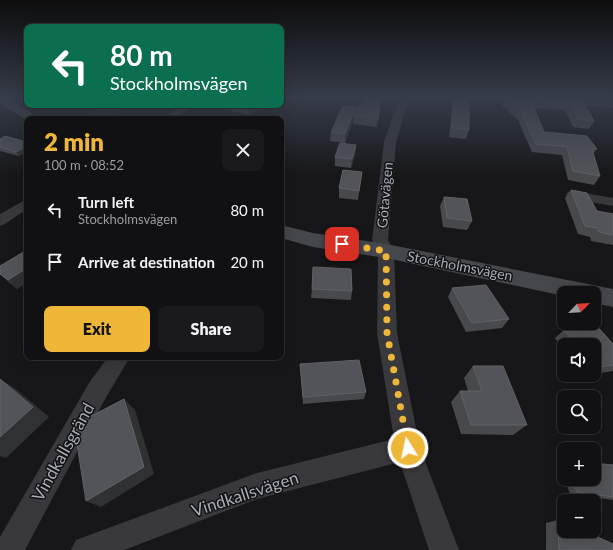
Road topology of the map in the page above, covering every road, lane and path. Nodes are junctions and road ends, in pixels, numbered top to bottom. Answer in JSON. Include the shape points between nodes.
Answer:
{"nodes":[{"id":1,"x":396,"y":124,"type":"edge"},
{"id":2,"x":573,"y":195,"type":"edge"},
{"id":3,"x":613,"y":202,"type":"edge"},
{"id":4,"x":24,"y":205,"type":"edge"},
{"id":5,"x":0,"y":221,"type":"edge"},
{"id":6,"x":284,"y":232,"type":"edge"},
{"id":7,"x":386,"y":251,"type":"junction"},
{"id":8,"x":558,"y":286,"type":"edge"},
{"id":9,"x":601,"y":295,"type":"edge"},
{"id":10,"x":613,"y":298,"type":"edge"},
{"id":11,"x":118,"y":360,"type":"edge"},
{"id":12,"x":408,"y":448,"type":"junction"},
{"id":13,"x":9,"y":550,"type":"edge"},
{"id":14,"x":86,"y":550,"type":"edge"},
{"id":15,"x":444,"y":550,"type":"edge"}],
"edges":[{"from":1,"to":7,"type":"street","name":"Götavägen","via":[[390,142],[380,240]]},
{"from":2,"to":3,"type":"street"},
{"from":4,"to":5,"type":"street"},
{"from":6,"to":7,"type":"street","name":"Stockholmsvägen","via":[[313,240]]},
{"from":7,"to":8,"type":"street","name":"Stockholmsvägen"},
{"from":7,"to":12,"type":"street","name":"Götavägen","via":[[387,333]]},
{"from":9,"to":10,"type":"street","name":"Stockholmsvägen"},
{"from":11,"to":13,"type":"street","name":"Vindkallsgränd","via":[[97,391]]},
{"from":12,"to":14,"type":"street","name":"Vindkallsvägen","via":[[257,486]]},
{"from":12,"to":15,"type":"street","name":"Götavägen"}]}
